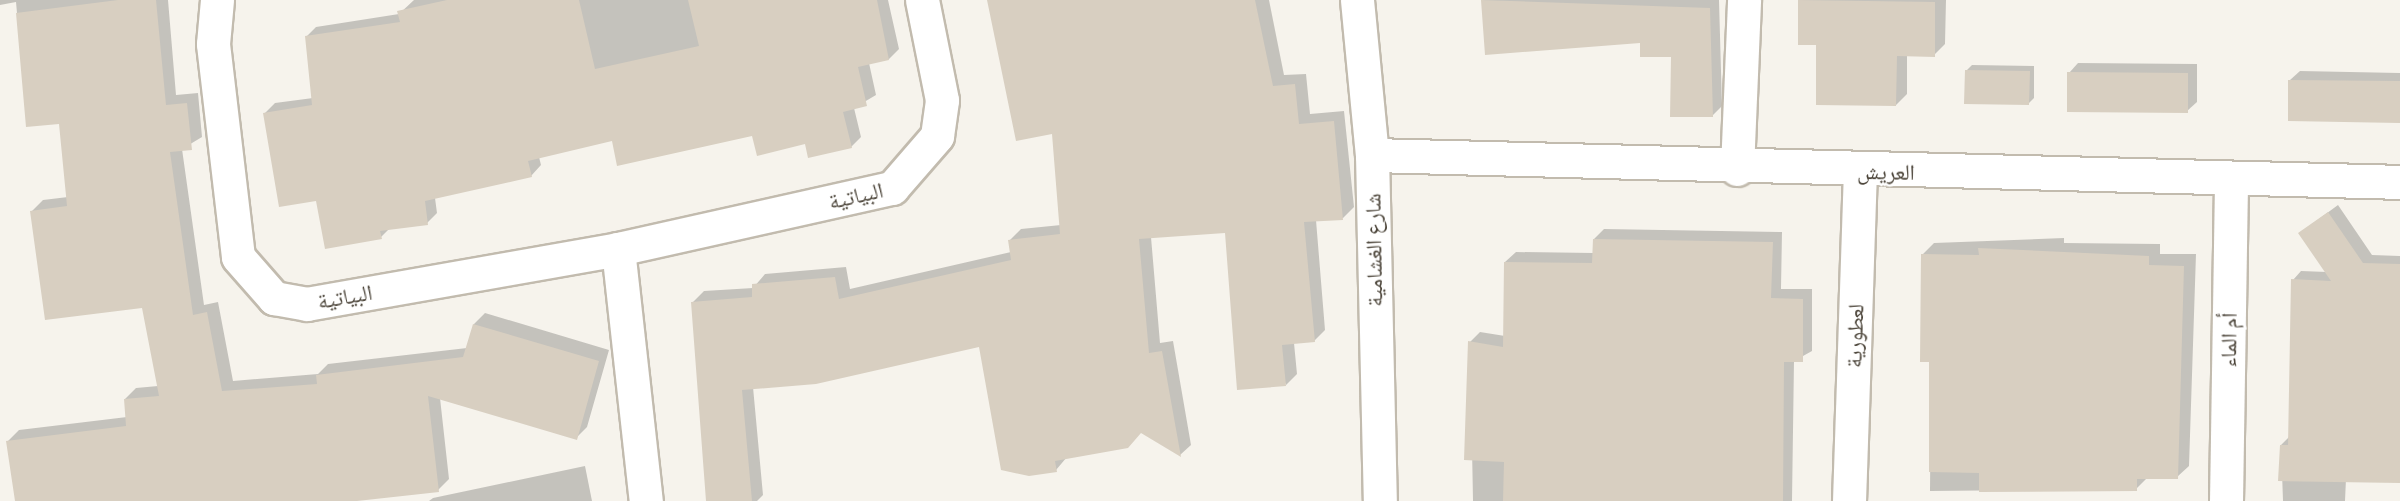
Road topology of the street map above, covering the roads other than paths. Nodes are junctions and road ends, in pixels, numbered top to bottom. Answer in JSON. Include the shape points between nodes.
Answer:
{"nodes":[{"id":1,"x":217,"y":0,"type":"edge"},
{"id":2,"x":921,"y":0,"type":"edge"},
{"id":3,"x":1357,"y":0,"type":"edge"},
{"id":4,"x":1744,"y":0,"type":"edge"},
{"id":5,"x":1372,"y":156,"type":"junction"},
{"id":6,"x":1737,"y":169,"type":"junction"},
{"id":7,"x":1860,"y":171,"type":"junction"},
{"id":8,"x":2231,"y":178,"type":"junction"},
{"id":9,"x":2400,"y":182,"type":"edge"},
{"id":10,"x":618,"y":249,"type":"junction"},
{"id":11,"x":646,"y":501,"type":"edge"},
{"id":12,"x":1380,"y":501,"type":"edge"},
{"id":13,"x":1850,"y":501,"type":"edge"},
{"id":14,"x":2226,"y":501,"type":"edge"}],
"edges":[{"from":1,"to":10,"type":"street","name":"البياتية","via":[[213,44],[238,257],[274,297],[307,304]]},
{"from":2,"to":10,"type":"street","name":"البياتية","via":[[942,100],[937,136],[892,188]]},
{"from":3,"to":5,"type":"street","name":"شارع الغشامية"},
{"from":4,"to":6,"type":"street"},
{"from":5,"to":6,"type":"street","name":"العريش"},
{"from":5,"to":12,"type":"street","name":"شارع الغشامية"},
{"from":6,"to":7,"type":"street","name":"العريش"},
{"from":7,"to":8,"type":"street","name":"العريش"},
{"from":7,"to":13,"type":"street","name":"لعطورية"},
{"from":8,"to":9,"type":"street","name":"العريش"},
{"from":8,"to":14,"type":"street","name":"أم الماء"},
{"from":10,"to":11,"type":"street"}]}
